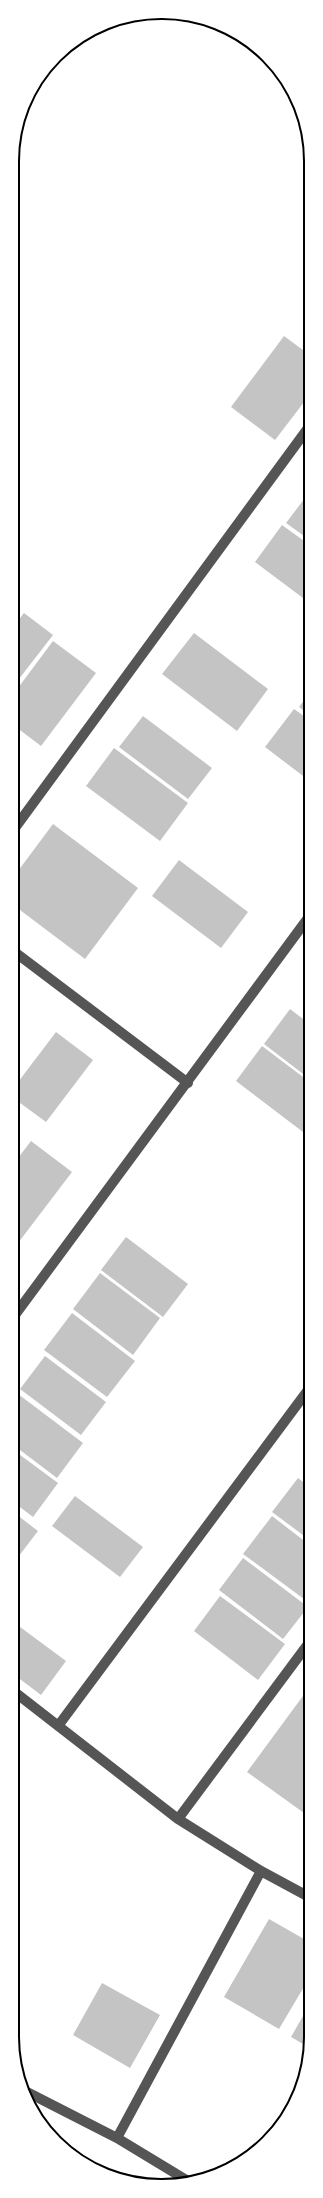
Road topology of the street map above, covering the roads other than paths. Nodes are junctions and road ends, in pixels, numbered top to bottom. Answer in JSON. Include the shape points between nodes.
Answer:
{"nodes":[{"id":1,"x":304,"y":434,"type":"edge"},
{"id":2,"x":19,"y":822,"type":"edge"},
{"id":3,"x":304,"y":924,"type":"edge"},
{"id":4,"x":19,"y":955,"type":"edge"},
{"id":5,"x":188,"y":1083,"type":"junction"},
{"id":6,"x":19,"y":1305,"type":"edge"},
{"id":7,"x":304,"y":1395,"type":"edge"},
{"id":8,"x":304,"y":1649,"type":"edge"},
{"id":9,"x":19,"y":1695,"type":"edge"},
{"id":10,"x":58,"y":1726,"type":"junction"},
{"id":11,"x":178,"y":1819,"type":"junction"},
{"id":12,"x":261,"y":1871,"type":"junction"},
{"id":13,"x":304,"y":1894,"type":"edge"},
{"id":14,"x":32,"y":2095,"type":"edge"},
{"id":15,"x":117,"y":2138,"type":"junction"},
{"id":16,"x":182,"y":2178,"type":"edge"}],
"edges":[{"from":1,"to":2,"type":"street"},
{"from":3,"to":5,"type":"street"},
{"from":4,"to":5,"type":"street"},
{"from":5,"to":6,"type":"street"},
{"from":7,"to":10,"type":"street"},
{"from":8,"to":11,"type":"street"},
{"from":9,"to":10,"type":"street"},
{"from":10,"to":11,"type":"street"},
{"from":11,"to":12,"type":"street"},
{"from":12,"to":13,"type":"street"},
{"from":12,"to":15,"type":"street"},
{"from":14,"to":15,"type":"street"},
{"from":15,"to":16,"type":"street"}]}
